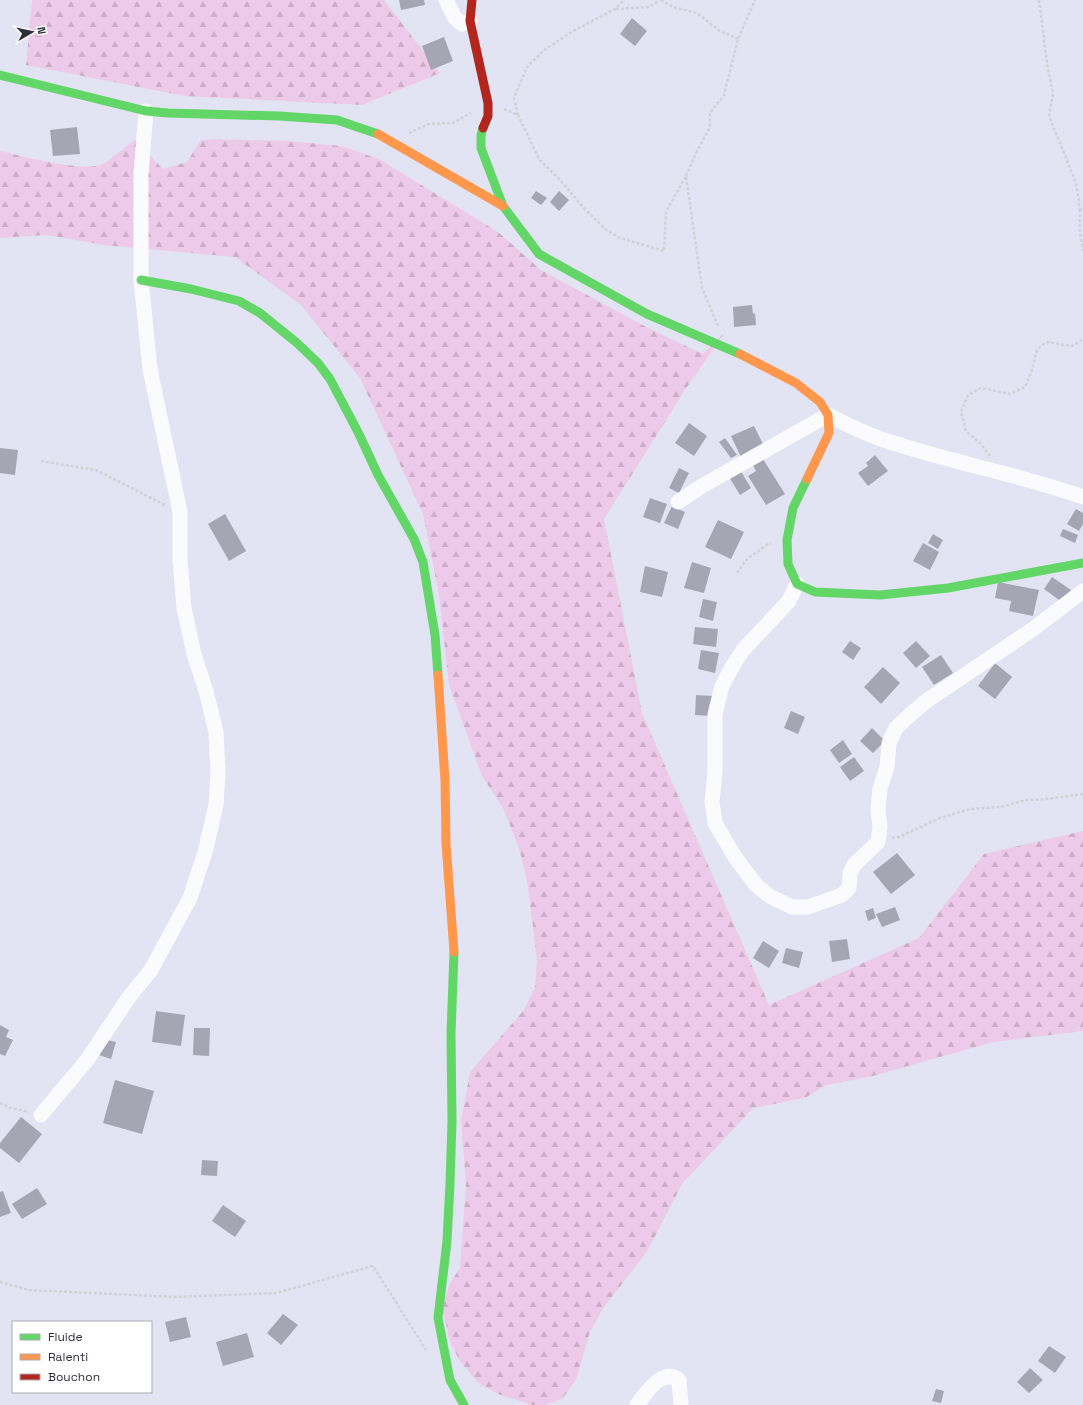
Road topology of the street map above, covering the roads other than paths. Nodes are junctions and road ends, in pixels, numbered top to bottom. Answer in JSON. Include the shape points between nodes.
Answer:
{"nodes":[{"id":1,"x":446,"y":0,"type":"edge"},
{"id":2,"x":472,"y":0,"type":"edge"},
{"id":3,"x":470,"y":21,"type":"junction"},
{"id":4,"x":0,"y":75,"type":"edge"},
{"id":5,"x":146,"y":111,"type":"junction"},
{"id":6,"x":503,"y":206,"type":"junction"},
{"id":7,"x":141,"y":280,"type":"junction"},
{"id":8,"x":828,"y":415,"type":"junction"},
{"id":9,"x":1083,"y":497,"type":"edge"},
{"id":10,"x":678,"y":502,"type":"dead end"},
{"id":11,"x":1083,"y":563,"type":"edge"},
{"id":12,"x":798,"y":584,"type":"junction"},
{"id":13,"x":1083,"y":591,"type":"edge"},
{"id":14,"x":41,"y":1115,"type":"road end"},
{"id":15,"x":464,"y":1405,"type":"edge"},
{"id":16,"x":637,"y":1405,"type":"edge"},
{"id":17,"x":681,"y":1405,"type":"edge"}],
"edges":[{"from":1,"to":3,"type":"street","via":[[458,21],[462,24]]},
{"from":2,"to":3,"type":"street"},
{"from":3,"to":6,"type":"street","via":[[488,103],[488,116],[481,135],[482,148]]},
{"from":4,"to":5,"type":"street"},
{"from":5,"to":6,"type":"street","via":[[337,120],[378,134]]},
{"from":5,"to":7,"type":"street","via":[[141,174]]},
{"from":6,"to":8,"type":"street","via":[[539,254],[647,314],[727,348],[796,383],[820,402]]},
{"from":7,"to":14,"type":"street","via":[[150,369],[180,512],[184,608],[216,732],[216,805],[205,852],[190,898],[151,970],[129,997],[87,1060]]},
{"from":7,"to":15,"type":"street","via":[[239,301],[260,313],[318,363],[330,379],[378,475],[414,539],[423,562],[435,635],[454,943],[450,1184],[438,1318],[450,1380]]},
{"from":8,"to":9,"type":"street","via":[[882,440],[1054,486]]},
{"from":8,"to":10,"type":"street"},
{"from":8,"to":12,"type":"street","via":[[829,432],[794,508],[787,540],[788,564]]},
{"from":11,"to":12,"type":"street","via":[[948,588],[880,595],[815,592]]},
{"from":12,"to":13,"type":"street","via":[[789,601],[743,650],[722,686],[715,714],[712,802],[715,823],[735,857],[756,885],[771,897],[792,907],[808,907],[842,895],[849,888],[850,873],[854,865],[878,842],[880,789],[887,767],[889,743],[896,728],[925,702],[1033,629]]},
{"from":16,"to":17,"type":"street","via":[[655,1383],[665,1376],[675,1376],[679,1380]]}]}
